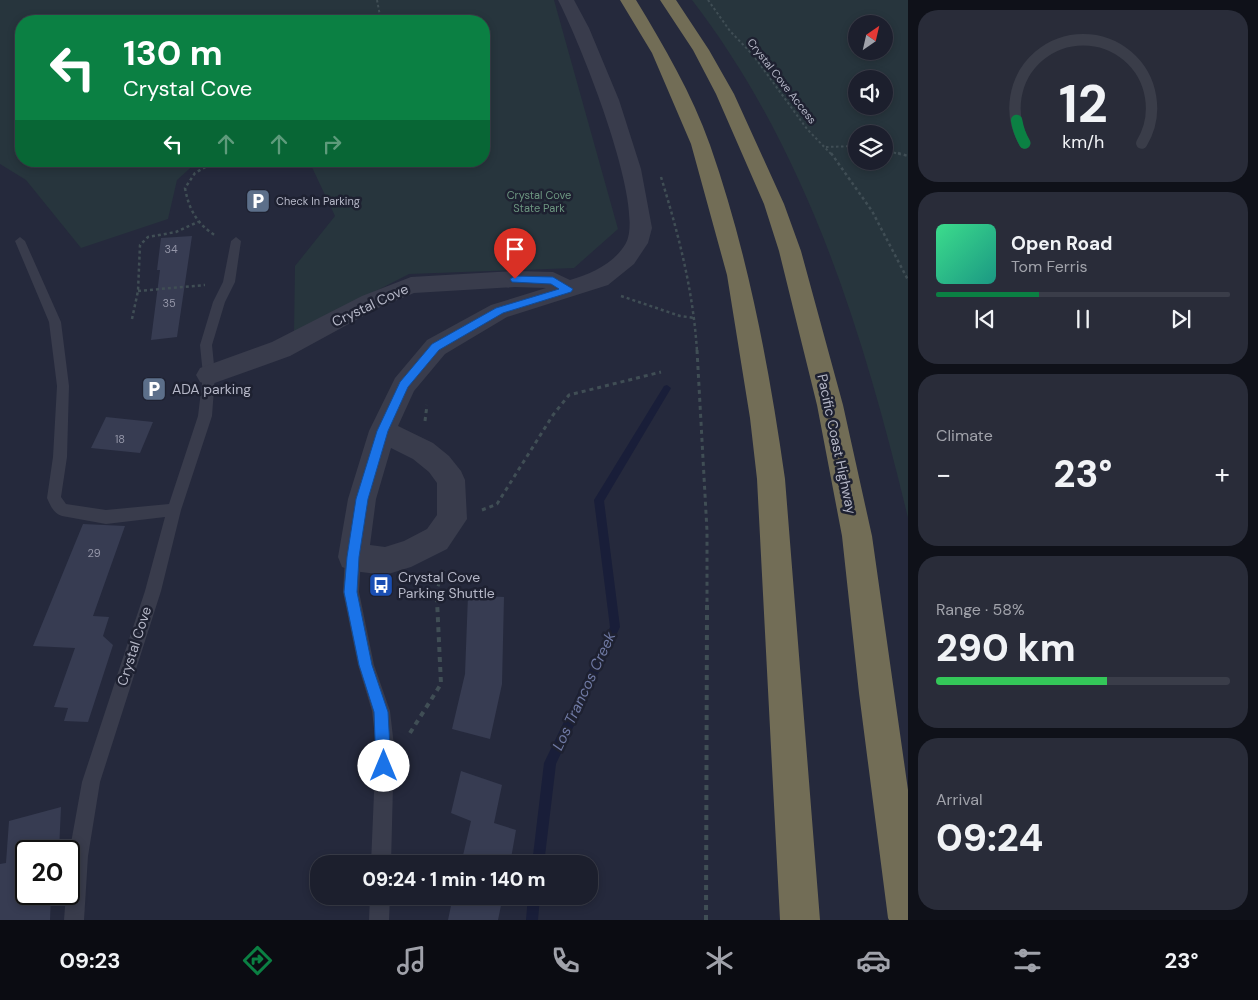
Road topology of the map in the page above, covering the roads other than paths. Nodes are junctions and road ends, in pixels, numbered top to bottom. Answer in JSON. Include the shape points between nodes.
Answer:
{"nodes":[{"id":1,"x":566,"y":0,"type":"edge"},
{"id":2,"x":628,"y":0,"type":"edge"},
{"id":3,"x":668,"y":0,"type":"edge"},
{"id":4,"x":20,"y":241,"type":"dead end"},
{"id":5,"x":236,"y":241,"type":"road end"},
{"id":6,"x":568,"y":289,"type":"junction"},
{"id":7,"x":209,"y":375,"type":"junction"},
{"id":8,"x":382,"y":431,"type":"junction"},
{"id":9,"x":174,"y":510,"type":"junction"},
{"id":10,"x":353,"y":557,"type":"junction"},
{"id":11,"x":381,"y":855,"type":"edge"},
{"id":12,"x":380,"y":905,"type":"edge"},
{"id":13,"x":908,"y":918,"type":"edge"},
{"id":14,"x":74,"y":920,"type":"edge"},
{"id":15,"x":379,"y":920,"type":"edge"},
{"id":16,"x":800,"y":920,"type":"edge"}],
"edges":[{"from":1,"to":6,"type":"street","via":[[610,100],[631,169],[641,228],[637,243],[626,259],[600,279]]},
{"from":2,"to":16,"type":"highway","via":[[660,53],[700,144],[741,293],[771,479]]},
{"from":3,"to":13,"type":"highway","name":"Pacific Coast Highway","via":[[725,94],[774,204],[808,319],[830,405],[857,536]]},
{"from":4,"to":9,"type":"lane","via":[[54,322],[63,386],[60,456],[54,498],[62,510],[106,517]]},
{"from":5,"to":7,"type":"lane","name":"Crystal Cove","via":[[229,282],[219,302],[206,345]]},
{"from":6,"to":7,"type":"street","name":"Crystal Cove","via":[[553,280],[515,279],[411,285],[370,302],[281,348]]},
{"from":6,"to":8,"type":"street","via":[[499,311],[436,347],[404,385]]},
{"from":7,"to":9,"type":"lane","name":"Crystal Cove","via":[[205,416]]},
{"from":8,"to":10,"type":"street","via":[[362,499]]},
{"from":8,"to":10,"type":"street","via":[[424,451],[439,464],[451,480],[452,519],[436,539],[411,553],[385,561]]},
{"from":9,"to":14,"type":"lane","name":"Crystal Cove","via":[[153,590],[91,782],[78,856]]},
{"from":10,"to":11,"type":"lane","via":[[351,592],[366,665],[381,712],[385,746]]},
{"from":12,"to":15,"type":"lane"}]}
